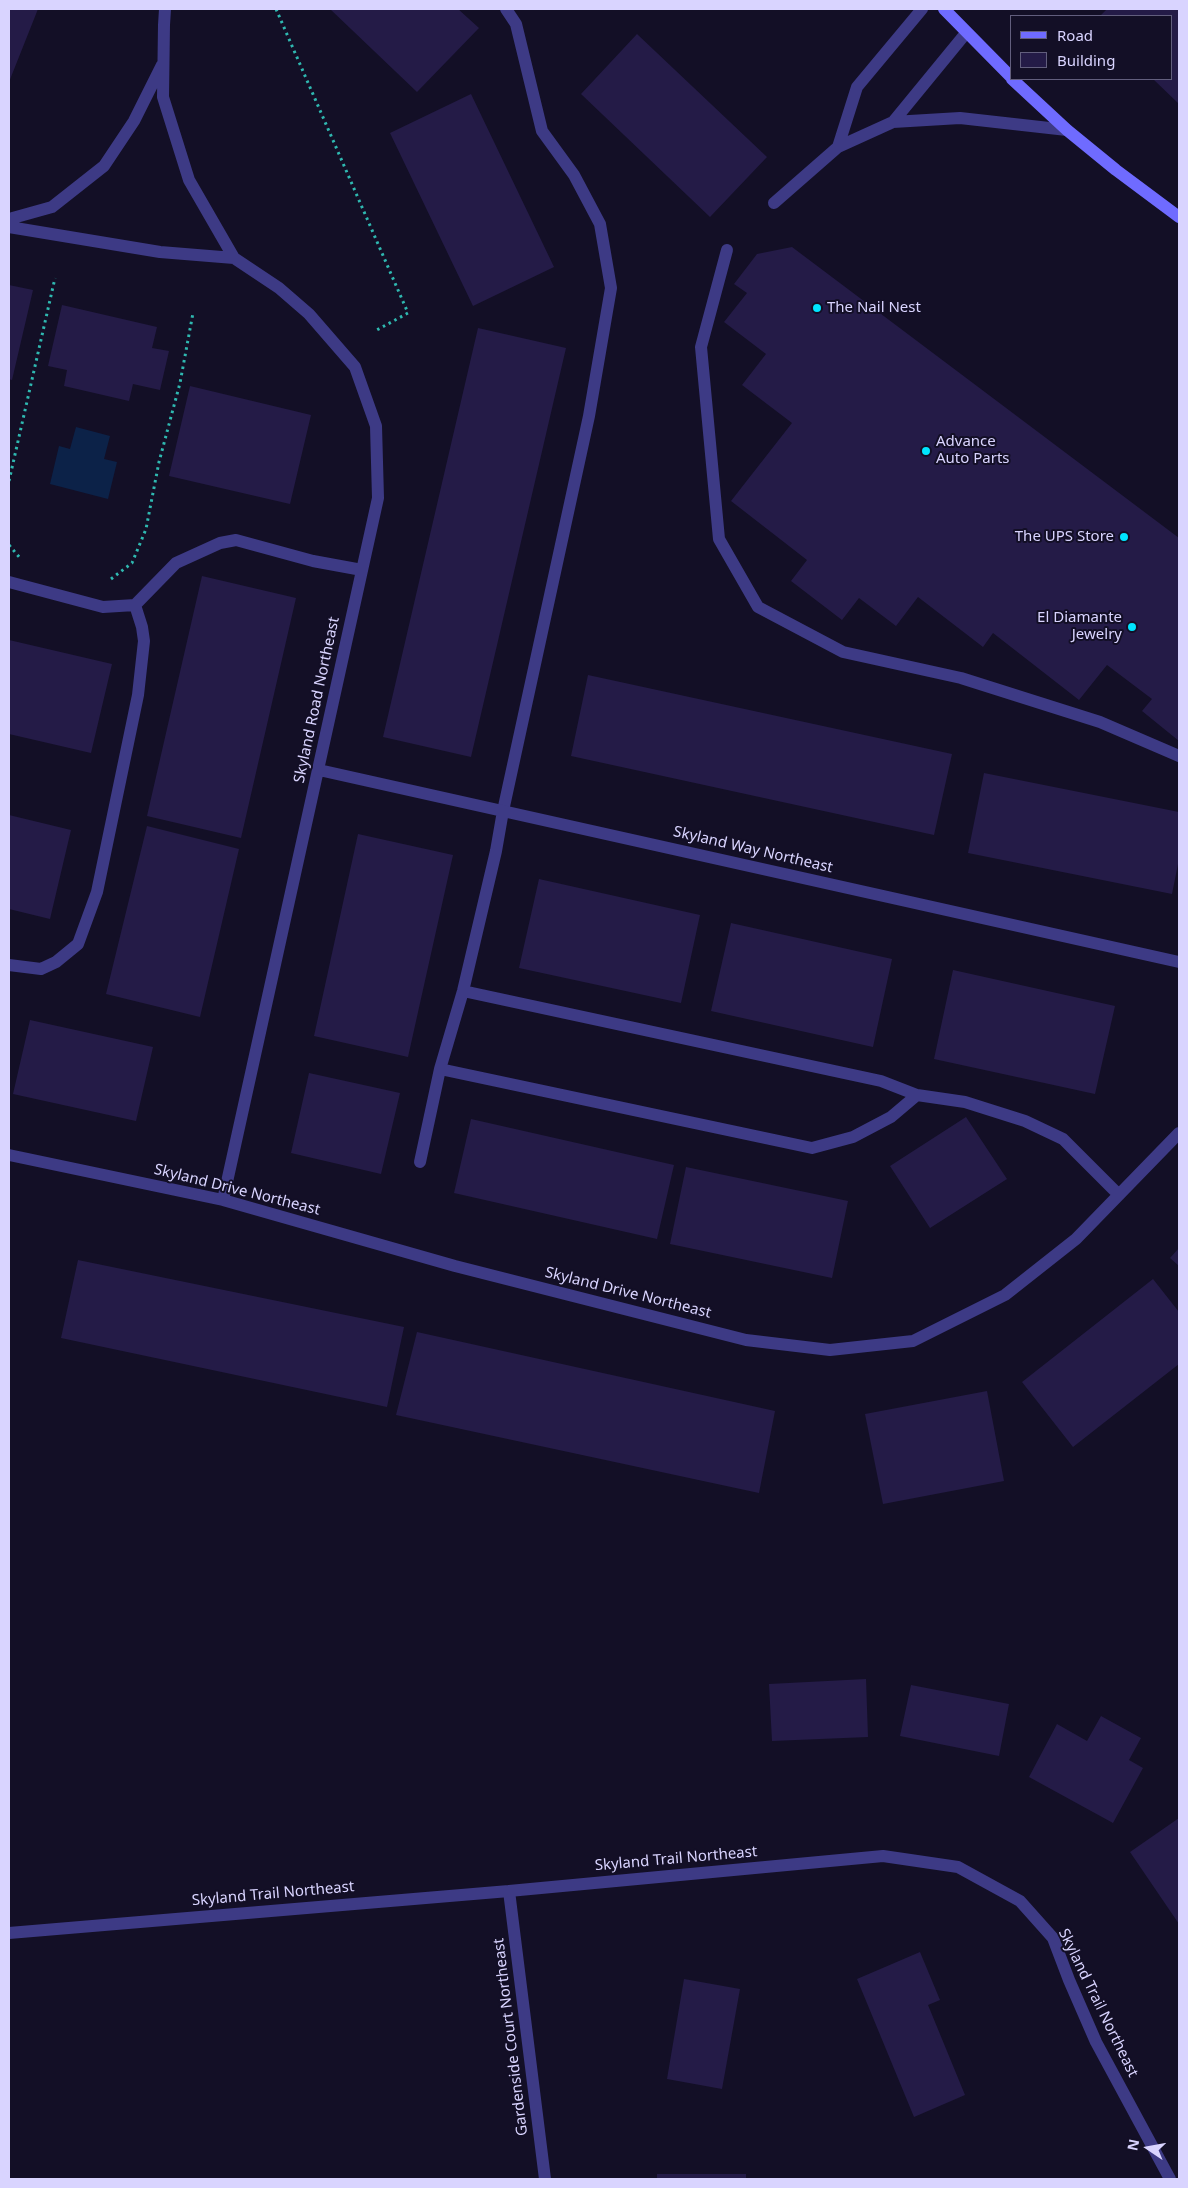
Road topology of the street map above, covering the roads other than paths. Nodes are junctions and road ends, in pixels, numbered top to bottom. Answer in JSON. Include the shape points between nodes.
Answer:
{"nodes":[{"id":1,"x":166,"y":9,"type":"edge"},
{"id":2,"x":506,"y":9,"type":"edge"},
{"id":3,"x":922,"y":9,"type":"edge"},
{"id":4,"x":944,"y":9,"type":"edge"},
{"id":5,"x":966,"y":33,"type":"junction"},
{"id":6,"x":163,"y":62,"type":"junction"},
{"id":7,"x":1010,"y":76,"type":"edge"},
{"id":8,"x":1014,"y":80,"type":"edge"},
{"id":9,"x":893,"y":122,"type":"junction"},
{"id":10,"x":1067,"y":130,"type":"junction"},
{"id":11,"x":838,"y":148,"type":"junction"},
{"id":12,"x":774,"y":203,"type":"dead end"},
{"id":13,"x":1179,"y":217,"type":"edge"},
{"id":14,"x":9,"y":219,"type":"edge"},
{"id":15,"x":9,"y":227,"type":"edge"},
{"id":16,"x":727,"y":250,"type":"dead end"},
{"id":17,"x":234,"y":258,"type":"junction"},
{"id":18,"x":362,"y":570,"type":"junction"},
{"id":19,"x":9,"y":582,"type":"edge"},
{"id":20,"x":135,"y":605,"type":"junction"},
{"id":21,"x":1179,"y":756,"type":"edge"},
{"id":22,"x":319,"y":770,"type":"junction"},
{"id":23,"x":503,"y":811,"type":"junction"},
{"id":24,"x":1179,"y":962,"type":"edge"},
{"id":25,"x":9,"y":965,"type":"edge"},
{"id":26,"x":463,"y":991,"type":"junction"},
{"id":27,"x":440,"y":1069,"type":"junction"},
{"id":28,"x":916,"y":1095,"type":"junction"},
{"id":29,"x":1179,"y":1133,"type":"edge"},
{"id":30,"x":9,"y":1155,"type":"edge"},
{"id":31,"x":420,"y":1162,"type":"dead end"},
{"id":32,"x":1119,"y":1195,"type":"junction"},
{"id":33,"x":223,"y":1200,"type":"junction"},
{"id":34,"x":509,"y":1891,"type":"junction"},
{"id":35,"x":9,"y":1933,"type":"edge"},
{"id":36,"x":544,"y":2179,"type":"edge"},
{"id":37,"x":1170,"y":2179,"type":"edge"}],
"edges":[{"from":1,"to":6,"type":"street","name":"Skyland Road Northeast"},
{"from":2,"to":23,"type":"street","via":[[516,24],[542,131],[574,175],[600,224],[611,288],[589,416]]},
{"from":3,"to":11,"type":"street","via":[[857,87]]},
{"from":4,"to":5,"type":"main road"},
{"from":5,"to":7,"type":"main road"},
{"from":5,"to":9,"type":"street"},
{"from":6,"to":14,"type":"street","via":[[134,121],[104,166],[52,206]]},
{"from":6,"to":17,"type":"street","name":"Skyland Road Northeast","via":[[163,97],[189,180]]},
{"from":8,"to":10,"type":"main road"},
{"from":9,"to":10,"type":"street","via":[[960,118]]},
{"from":9,"to":11,"type":"street"},
{"from":10,"to":13,"type":"main road"},
{"from":11,"to":12,"type":"street"},
{"from":15,"to":17,"type":"street","name":"Skyland Road Northeast","via":[[160,252]]},
{"from":16,"to":21,"type":"street","via":[[700,347],[719,539],[758,607],[843,652],[962,678],[1100,722]]},
{"from":17,"to":18,"type":"street","name":"Skyland Road Northeast","via":[[279,288],[309,314],[355,367],[376,426],[378,498]]},
{"from":18,"to":20,"type":"street","via":[[236,540],[220,543],[176,563]]},
{"from":18,"to":22,"type":"street","name":"Skyland Road Northeast"},
{"from":19,"to":20,"type":"street","via":[[103,607]]},
{"from":20,"to":25,"type":"street","via":[[144,642],[138,695],[97,892],[78,944],[56,962],[41,969]]},
{"from":22,"to":23,"type":"street","name":"Skyland Way Northeast"},
{"from":22,"to":33,"type":"street","name":"Skyland Road Northeast"},
{"from":23,"to":24,"type":"street","name":"Skyland Way Northeast"},
{"from":23,"to":26,"type":"street"},
{"from":26,"to":27,"type":"street"},
{"from":26,"to":28,"type":"street","via":[[881,1080]]},
{"from":27,"to":28,"type":"street","via":[[812,1148],[853,1137],[891,1117]]},
{"from":27,"to":31,"type":"street"},
{"from":28,"to":32,"type":"street","via":[[966,1102],[1025,1120],[1063,1139]]},
{"from":29,"to":32,"type":"street","name":"Skyland Drive Northeast"},
{"from":30,"to":33,"type":"street","name":"Skyland Drive Northeast"},
{"from":32,"to":33,"type":"street","name":"Skyland Drive Northeast","via":[[1076,1239],[1005,1295],[913,1341],[830,1350],[746,1340],[454,1266]]},
{"from":34,"to":35,"type":"street","name":"Skyland Trail Northeast"},
{"from":34,"to":36,"type":"street","name":"Gardenside Court Northeast"},
{"from":34,"to":37,"type":"street","name":"Skyland Trail Northeast","via":[[883,1856],[958,1867],[1020,1901],[1053,1938],[1096,2042]]}]}
